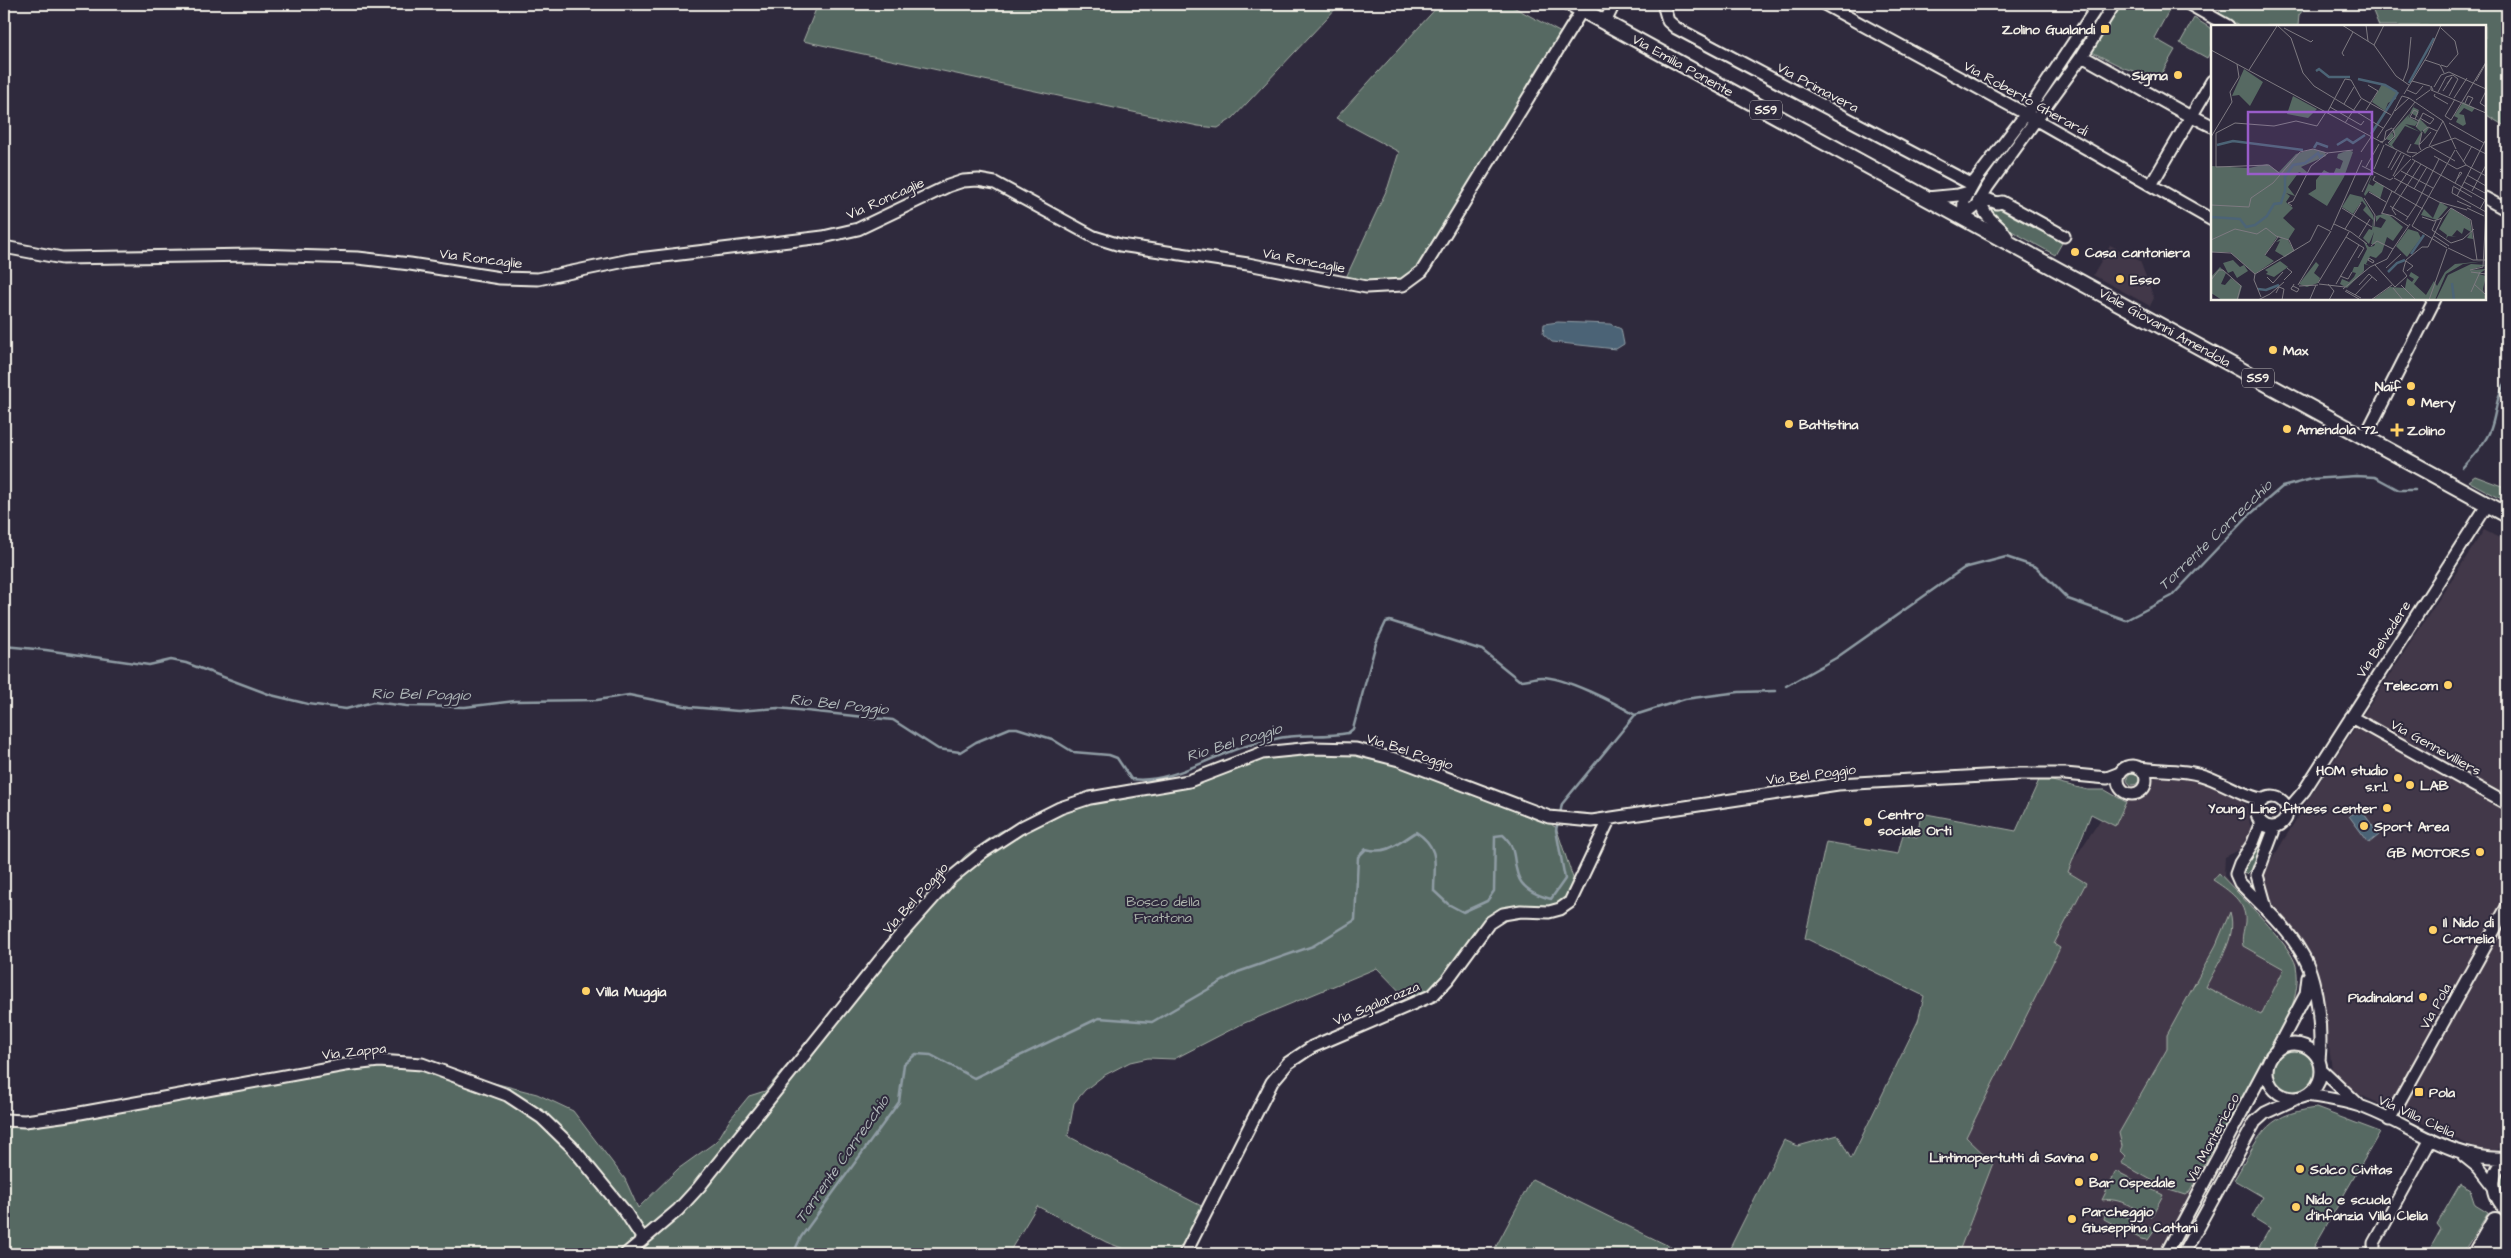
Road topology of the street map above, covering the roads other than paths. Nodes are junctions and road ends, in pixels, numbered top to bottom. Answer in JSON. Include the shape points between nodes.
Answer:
{"nodes":[{"id":1,"x":1614,"y":4,"type":"edge"},
{"id":2,"x":1663,"y":4,"type":"edge"},
{"id":3,"x":1824,"y":4,"type":"edge"},
{"id":4,"x":2099,"y":4,"type":"edge"},
{"id":5,"x":2114,"y":4,"type":"edge"},
{"id":6,"x":2189,"y":4,"type":"edge"},
{"id":7,"x":1577,"y":7,"type":"edge"},
{"id":8,"x":1605,"y":22,"type":"junction"},
{"id":9,"x":2226,"y":25,"type":"edge"},
{"id":10,"x":2082,"y":56,"type":"junction"},
{"id":11,"x":2211,"y":83,"type":"edge"},
{"id":12,"x":2026,"y":114,"type":"junction"},
{"id":13,"x":2192,"y":116,"type":"junction"},
{"id":14,"x":2036,"y":121,"type":"junction"},
{"id":15,"x":2211,"y":126,"type":"edge"},
{"id":16,"x":2151,"y":185,"type":"junction"},
{"id":17,"x":1971,"y":188,"type":"junction"},
{"id":18,"x":1928,"y":198,"type":"junction"},
{"id":19,"x":1982,"y":199,"type":"junction"},
{"id":20,"x":2486,"y":199,"type":"edge"},
{"id":21,"x":2507,"y":210,"type":"edge"},
{"id":22,"x":1963,"y":217,"type":"junction"},
{"id":23,"x":2211,"y":219,"type":"edge"},
{"id":24,"x":2064,"y":236,"type":"dead end"},
{"id":25,"x":2010,"y":243,"type":"junction"},
{"id":26,"x":4,"y":247,"type":"edge"},
{"id":27,"x":2434,"y":300,"type":"edge"},
{"id":28,"x":2365,"y":438,"type":"junction"},
{"id":29,"x":2488,"y":504,"type":"junction"},
{"id":30,"x":2507,"y":515,"type":"edge"},
{"id":31,"x":2351,"y":716,"type":"junction"},
{"id":32,"x":2139,"y":768,"type":"junction"},
{"id":33,"x":2160,"y":771,"type":"junction"},
{"id":34,"x":2120,"y":773,"type":"junction"},
{"id":35,"x":2107,"y":778,"type":"junction"},
{"id":36,"x":2144,"y":787,"type":"junction"},
{"id":37,"x":2120,"y":788,"type":"junction"},
{"id":38,"x":2304,"y":791,"type":"junction"},
{"id":39,"x":2280,"y":799,"type":"junction"},
{"id":40,"x":2260,"y":803,"type":"junction"},
{"id":41,"x":2507,"y":804,"type":"edge"},
{"id":42,"x":2287,"y":811,"type":"junction"},
{"id":43,"x":1609,"y":820,"type":"junction"},
{"id":44,"x":2260,"y":822,"type":"junction"},
{"id":45,"x":2275,"y":827,"type":"junction"},
{"id":46,"x":2257,"y":875,"type":"junction"},
{"id":47,"x":2238,"y":880,"type":"junction"},
{"id":48,"x":2507,"y":907,"type":"edge"},
{"id":49,"x":2269,"y":913,"type":"junction"},
{"id":50,"x":2309,"y":971,"type":"junction"},
{"id":51,"x":2273,"y":1056,"type":"junction"},
{"id":52,"x":2320,"y":1065,"type":"junction"},
{"id":53,"x":2302,"y":1097,"type":"junction"},
{"id":54,"x":2360,"y":1106,"type":"junction"},
{"id":55,"x":4,"y":1120,"type":"edge"},
{"id":56,"x":2389,"y":1120,"type":"junction"},
{"id":57,"x":2430,"y":1139,"type":"junction"},
{"id":58,"x":2461,"y":1153,"type":"junction"},
{"id":59,"x":2507,"y":1158,"type":"edge"},
{"id":60,"x":2493,"y":1186,"type":"junction"},
{"id":61,"x":2503,"y":1220,"type":"edge"},
{"id":62,"x":643,"y":1239,"type":"junction"},
{"id":63,"x":626,"y":1254,"type":"edge"},
{"id":64,"x":1184,"y":1254,"type":"edge"},
{"id":65,"x":2166,"y":1254,"type":"edge"},
{"id":66,"x":2183,"y":1254,"type":"edge"},
{"id":67,"x":2374,"y":1254,"type":"edge"},
{"id":68,"x":2476,"y":1254,"type":"edge"},
{"id":69,"x":2492,"y":1254,"type":"edge"}],
"edges":[{"from":1,"to":8,"type":"street"},
{"from":2,"to":17,"type":"street","name":"Via Primavera","via":[[1668,21],[1676,28]]},
{"from":3,"to":12,"type":"street","name":"Via Roberto Gherardi"},
{"from":4,"to":12,"type":"street"},
{"from":5,"to":10,"type":"street"},
{"from":6,"to":9,"type":"street"},
{"from":7,"to":8,"type":"main road","name":"Via Emilia Ponente","number":"SS9"},
{"from":7,"to":26,"type":"street","name":"Via Roncaglie","via":[[1422,271],[1403,285],[1366,287],[1248,264],[1120,245],[1094,237],[1014,191],[978,180],[948,186],[858,229],[823,237],[630,260],[538,279],[500,278],[358,258],[254,255],[62,258]]},
{"from":8,"to":18,"type":"main road","name":"Via Emilia Ponente","number":"SS9"},
{"from":10,"to":13,"type":"street"},
{"from":10,"to":14,"type":"street"},
{"from":11,"to":13,"type":"street"},
{"from":12,"to":14,"type":"street","name":"Via Roberto Gherardi"},
{"from":12,"to":17,"type":"street"},
{"from":13,"to":15,"type":"street"},
{"from":13,"to":16,"type":"street"},
{"from":14,"to":16,"type":"street","name":"Via Roberto Gherardi"},
{"from":14,"to":19,"type":"street"},
{"from":16,"to":23,"type":"street","name":"Via Roberto Gherardi"},
{"from":17,"to":18,"type":"street","via":[[1958,195]]},
{"from":17,"to":22,"type":"street","via":[[1964,201]]},
{"from":18,"to":22,"type":"main road","name":"Viale Giovanni Amendola","number":"SS9"},
{"from":19,"to":22,"type":"street"},
{"from":19,"to":24,"type":"street","via":[[2002,202]]},
{"from":19,"to":25,"type":"street","via":[[1986,216],[2005,230]]},
{"from":20,"to":21,"type":"street"},
{"from":22,"to":25,"type":"main road","name":"Viale Giovanni Amendola","number":"SS9"},
{"from":25,"to":28,"type":"main road","name":"Viale Giovanni Amendola","number":"SS9"},
{"from":27,"to":28,"type":"street"},
{"from":28,"to":29,"type":"main road","name":"Viale Giovanni Amendola","number":"SS9"},
{"from":29,"to":30,"type":"main road","name":"Viale Giovanni Amendola","number":"SS9"},
{"from":29,"to":31,"type":"street","name":"Via Belvedere"},
{"from":31,"to":38,"type":"street","name":"Via Belvedere"},
{"from":31,"to":41,"type":"street","name":"Via Gennevilliers"},
{"from":32,"to":33,"type":"street","name":"Via Bel Poggio"},
{"from":32,"to":34,"type":"street","name":"Via Bel Poggio","via":[[2127,768]]},
{"from":32,"to":36,"type":"street","via":[[2144,775]]},
{"from":33,"to":36,"type":"street"},
{"from":33,"to":40,"type":"street","name":"Via Bel Poggio","via":[[2200,774]]},
{"from":34,"to":35,"type":"street","name":"Via Bel Poggio"},
{"from":34,"to":37,"type":"street"},
{"from":35,"to":37,"type":"street"},
{"from":35,"to":43,"type":"street","name":"Via Bel Poggio","via":[[2020,774],[1838,784]]},
{"from":36,"to":37,"type":"street","via":[[2132,794]]},
{"from":38,"to":39,"type":"street","via":[[2288,799]]},
{"from":38,"to":42,"type":"street","name":"Via Belvedere"},
{"from":39,"to":40,"type":"street","name":"Via Bel Poggio","via":[[2272,796]]},
{"from":39,"to":42,"type":"street"},
{"from":40,"to":44,"type":"street"},
{"from":42,"to":45,"type":"street","via":[[2284,821]]},
{"from":43,"to":62,"type":"street","name":"Via Bel Poggio","via":[[1549,817],[1399,760],[1356,749],[1262,753],[1189,781],[1090,798],[1060,808],[983,852],[951,878],[897,939],[700,1187]]},
{"from":43,"to":64,"type":"street","name":"Via Sgalarazza","via":[[1570,902],[1549,912],[1503,914],[1489,923],[1433,994],[1312,1047],[1288,1063],[1272,1082]]},
{"from":44,"to":45,"type":"street"},
{"from":44,"to":47,"type":"street","via":[[2253,843],[2237,869]]},
{"from":45,"to":46,"type":"street"},
{"from":46,"to":47,"type":"street","via":[[2248,883]]},
{"from":46,"to":49,"type":"street"},
{"from":47,"to":49,"type":"street"},
{"from":48,"to":56,"type":"street","name":"Via Pola"},
{"from":49,"to":50,"type":"street","via":[[2301,951]]},
{"from":50,"to":51,"type":"street","via":[[2306,994]]},
{"from":50,"to":52,"type":"street","via":[[2316,1002]]},
{"from":51,"to":52,"type":"street","via":[[2292,1044],[2300,1045],[2308,1048]]},
{"from":51,"to":53,"type":"street","via":[[2267,1070],[2273,1087],[2288,1097]]},
{"from":51,"to":65,"type":"street","name":"Via Montericco"},
{"from":52,"to":53,"type":"street","via":[[2318,1084]]},
{"from":52,"to":54,"type":"street","name":"Via Villa Clelia"},
{"from":53,"to":54,"type":"street","name":"Via Villa Clelia","via":[[2332,1098]]},
{"from":53,"to":66,"type":"street","via":[[2265,1113],[2255,1122]]},
{"from":54,"to":56,"type":"street","name":"Via Villa Clelia"},
{"from":55,"to":62,"type":"street","name":"Via Zappa","via":[[25,1121],[69,1115],[362,1063],[422,1064],[506,1095],[542,1118],[572,1147]]},
{"from":56,"to":57,"type":"street","name":"Via Villa Clelia"},
{"from":57,"to":58,"type":"street","name":"Via Villa Clelia"},
{"from":57,"to":67,"type":"street","via":[[2374,1243]]},
{"from":58,"to":59,"type":"street","name":"Via Villa Clelia"},
{"from":58,"to":60,"type":"street","name":"Via Villa Clelia"},
{"from":59,"to":60,"type":"street","name":"Via Villa Clelia","via":[[2496,1170]]},
{"from":60,"to":61,"type":"street","name":"Via Villa Clelia"},
{"from":61,"to":68,"type":"highway"},
{"from":61,"to":69,"type":"highway"},
{"from":62,"to":63,"type":"street","name":"Via Bel Poggio"}]}
